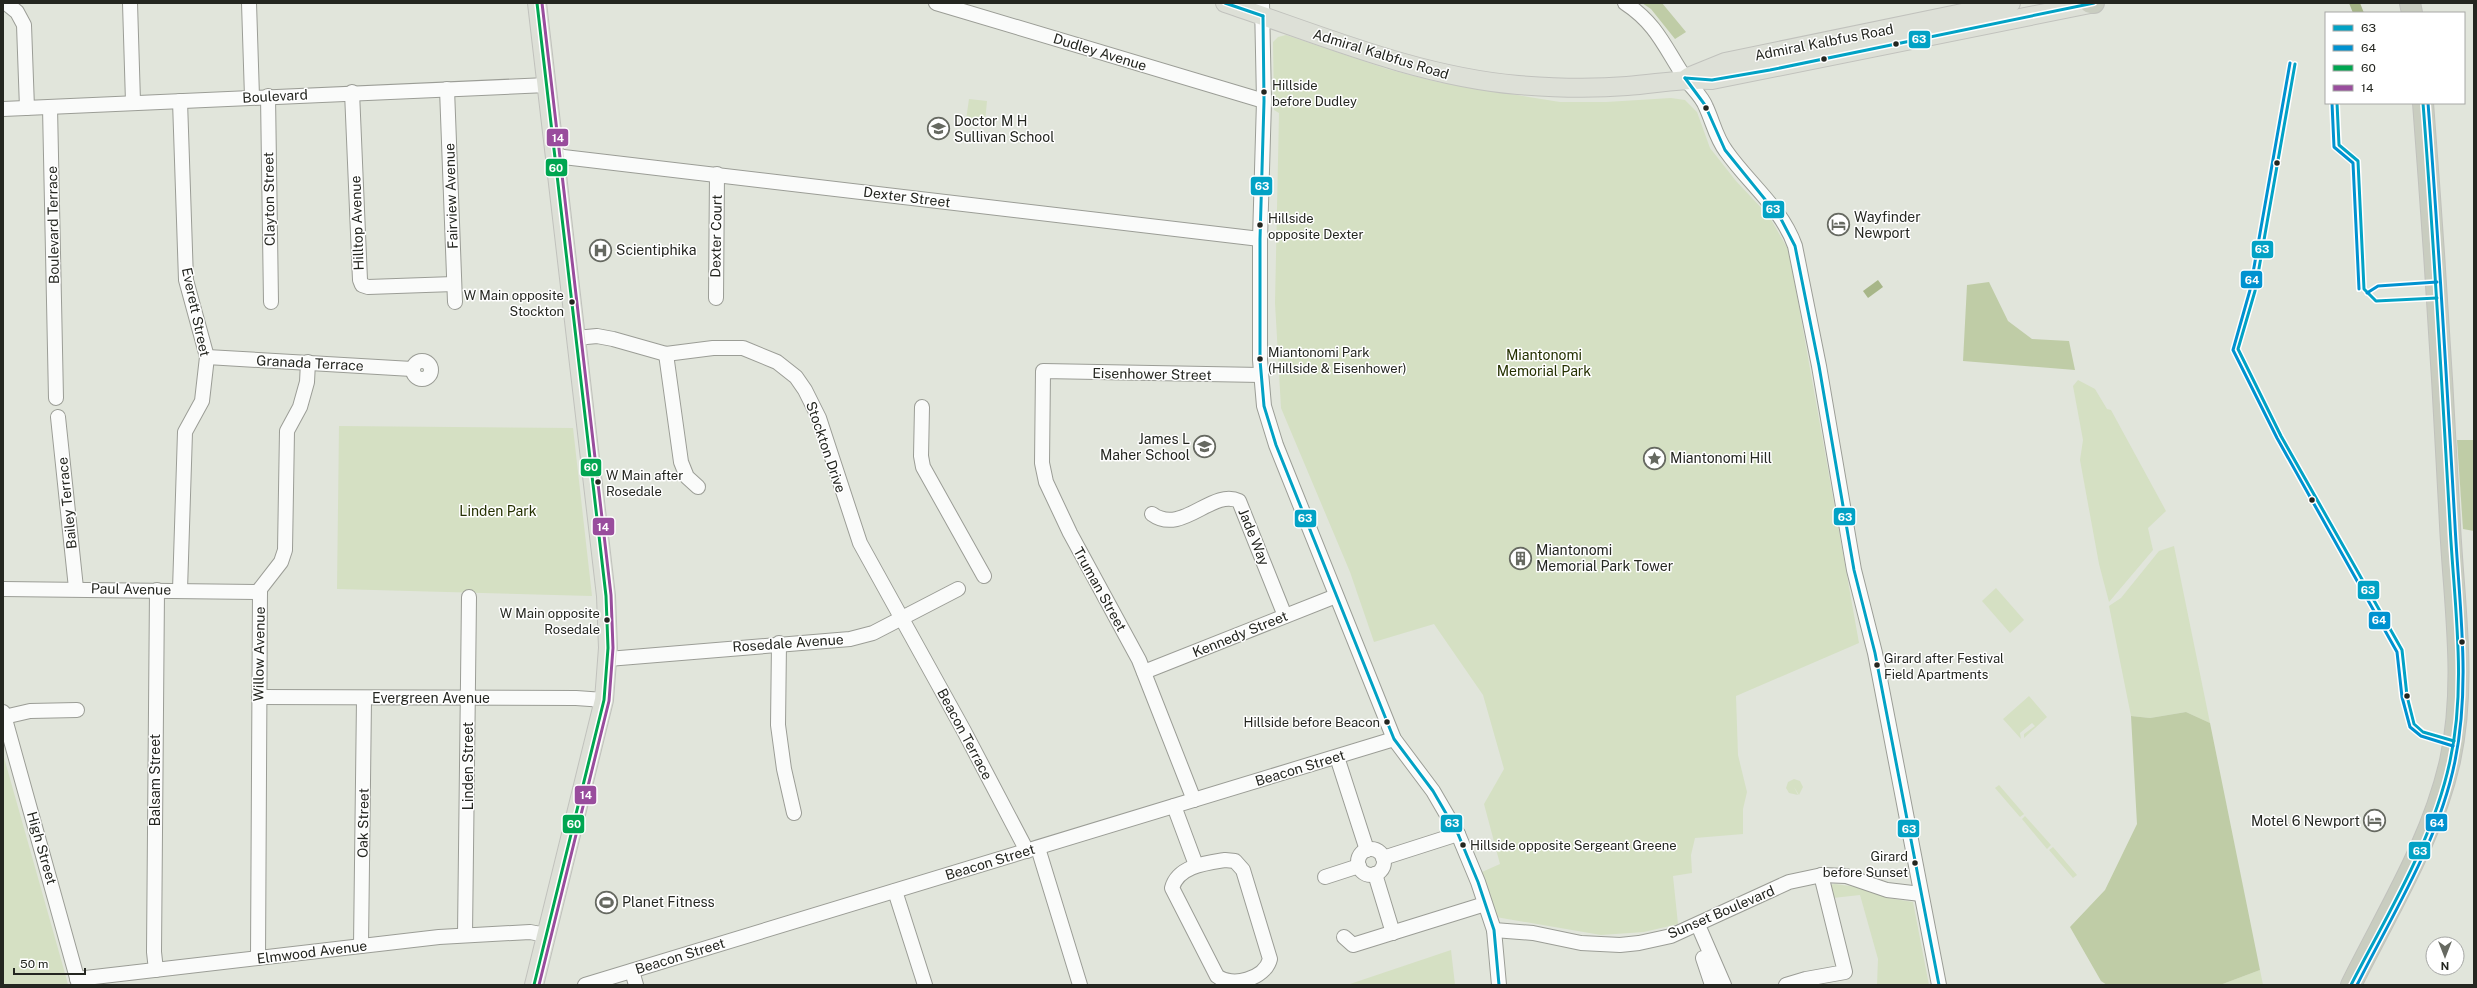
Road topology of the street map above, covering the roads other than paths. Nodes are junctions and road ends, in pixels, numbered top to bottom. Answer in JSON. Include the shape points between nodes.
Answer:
{"nodes":[{"id":1,"x":6,"y":3,"type":"edge"},
{"id":2,"x":130,"y":3,"type":"edge"},
{"id":3,"x":249,"y":3,"type":"edge"},
{"id":4,"x":537,"y":3,"type":"edge"},
{"id":5,"x":936,"y":3,"type":"edge"},
{"id":6,"x":1225,"y":3,"type":"edge"},
{"id":7,"x":1625,"y":3,"type":"edge"},
{"id":8,"x":2011,"y":3,"type":"edge"},
{"id":9,"x":2091,"y":3,"type":"edge"},
{"id":10,"x":1262,"y":10,"type":"edge"},
{"id":11,"x":1685,"y":78,"type":"junction"},
{"id":12,"x":547,"y":85,"type":"junction"},
{"id":13,"x":447,"y":89,"type":"junction"},
{"id":14,"x":352,"y":92,"type":"junction"},
{"id":15,"x":268,"y":96,"type":"junction"},
{"id":16,"x":252,"y":97,"type":"junction"},
{"id":17,"x":180,"y":101,"type":"junction"},
{"id":18,"x":1264,"y":101,"type":"junction"},
{"id":19,"x":133,"y":102,"type":"junction"},
{"id":20,"x":2423,"y":104,"type":"edge"},
{"id":21,"x":50,"y":107,"type":"junction"},
{"id":22,"x":27,"y":108,"type":"junction"},
{"id":23,"x":3,"y":110,"type":"edge"},
{"id":24,"x":555,"y":156,"type":"junction"},
{"id":25,"x":717,"y":174,"type":"junction"},
{"id":26,"x":1260,"y":240,"type":"junction"},
{"id":27,"x":454,"y":284,"type":"junction"},
{"id":28,"x":716,"y":298,"type":"dead end"},
{"id":29,"x":271,"y":302,"type":"dead end"},
{"id":30,"x":455,"y":302,"type":"dead end"},
{"id":31,"x":576,"y":338,"type":"junction"},
{"id":32,"x":666,"y":354,"type":"junction"},
{"id":33,"x":207,"y":357,"type":"junction"},
{"id":34,"x":308,"y":362,"type":"junction"},
{"id":35,"x":412,"y":369,"type":"dead end"},
{"id":36,"x":1043,"y":371,"type":"joint"},
{"id":37,"x":1261,"y":375,"type":"junction"},
{"id":38,"x":56,"y":398,"type":"dead end"},
{"id":39,"x":922,"y":407,"type":"dead end"},
{"id":40,"x":58,"y":417,"type":"dead end"},
{"id":41,"x":698,"y":487,"type":"dead end"},
{"id":42,"x":1152,"y":514,"type":"dead end"},
{"id":43,"x":981,"y":572,"type":"dead end"},
{"id":44,"x":76,"y":588,"type":"junction"},
{"id":45,"x":3,"y":589,"type":"edge"},
{"id":46,"x":958,"y":589,"type":"dead end"},
{"id":47,"x":157,"y":590,"type":"junction"},
{"id":48,"x":180,"y":590,"type":"junction"},
{"id":49,"x":260,"y":592,"type":"junction"},
{"id":50,"x":1336,"y":596,"type":"junction"},
{"id":51,"x":469,"y":597,"type":"dead end"},
{"id":52,"x":1285,"y":616,"type":"junction"},
{"id":53,"x":901,"y":619,"type":"junction"},
{"id":54,"x":779,"y":643,"type":"junction"},
{"id":55,"x":608,"y":659,"type":"junction"},
{"id":56,"x":1144,"y":672,"type":"junction"},
{"id":57,"x":259,"y":697,"type":"junction"},
{"id":58,"x":468,"y":698,"type":"junction"},
{"id":59,"x":364,"y":699,"type":"junction"},
{"id":60,"x":604,"y":700,"type":"junction"},
{"id":61,"x":77,"y":710,"type":"dead end"},
{"id":62,"x":4,"y":715,"type":"edge"},
{"id":63,"x":1394,"y":739,"type":"junction"},
{"id":64,"x":1337,"y":757,"type":"junction"},
{"id":65,"x":1194,"y":800,"type":"junction"},
{"id":66,"x":1174,"y":806,"type":"junction"},
{"id":67,"x":794,"y":812,"type":"dead end"},
{"id":68,"x":1458,"y":834,"type":"junction"},
{"id":69,"x":1033,"y":849,"type":"junction"},
{"id":70,"x":1367,"y":850,"type":"junction"},
{"id":71,"x":1383,"y":858,"type":"junction"},
{"id":72,"x":1196,"y":865,"type":"junction"},
{"id":73,"x":1359,"y":866,"type":"junction"},
{"id":74,"x":1375,"y":874,"type":"junction"},
{"id":75,"x":1821,"y":875,"type":"junction"},
{"id":76,"x":1325,"y":877,"type":"dead end"},
{"id":77,"x":895,"y":891,"type":"junction"},
{"id":78,"x":1922,"y":894,"type":"junction"},
{"id":79,"x":1485,"y":904,"type":"junction"},
{"id":80,"x":1695,"y":926,"type":"junction"},
{"id":81,"x":1494,"y":930,"type":"junction"},
{"id":82,"x":1393,"y":933,"type":"junction"},
{"id":83,"x":465,"y":935,"type":"junction"},
{"id":84,"x":546,"y":935,"type":"junction"},
{"id":85,"x":1344,"y":937,"type":"dead end"},
{"id":86,"x":361,"y":946,"type":"junction"},
{"id":87,"x":258,"y":958,"type":"junction"},
{"id":88,"x":156,"y":970,"type":"junction"},
{"id":89,"x":632,"y":971,"type":"junction"},
{"id":90,"x":78,"y":982,"type":"edge"},
{"id":91,"x":534,"y":985,"type":"edge"},
{"id":92,"x":585,"y":985,"type":"edge"},
{"id":93,"x":636,"y":985,"type":"edge"},
{"id":94,"x":925,"y":985,"type":"edge"},
{"id":95,"x":1080,"y":985,"type":"edge"},
{"id":96,"x":1499,"y":985,"type":"edge"},
{"id":97,"x":1712,"y":985,"type":"edge"},
{"id":98,"x":1724,"y":985,"type":"edge"},
{"id":99,"x":1786,"y":985,"type":"edge"},
{"id":100,"x":1939,"y":985,"type":"edge"},
{"id":101,"x":2351,"y":985,"type":"edge"}],
"edges":[{"from":1,"to":22,"type":"street","via":[[17,12],[24,25]]},
{"from":2,"to":19,"type":"street"},
{"from":3,"to":16,"type":"street"},
{"from":4,"to":12,"type":"main road"},
{"from":5,"to":18,"type":"street","name":"Dudley Avenue"},
{"from":6,"to":10,"type":"main road","name":"Admiral Kalbfus Road"},
{"from":7,"to":11,"type":"street","via":[[1659,33]]},
{"from":8,"to":11,"type":"main road","name":"Admiral Kalbfus Road","via":[[1725,62]]},
{"from":9,"to":11,"type":"main road","name":"Admiral Kalbfus Road","via":[[1770,70],[1712,80]]},
{"from":10,"to":11,"type":"main road","name":"Admiral Kalbfus Road","via":[[1412,66],[1488,82],[1544,87],[1603,88]]},
{"from":10,"to":18,"type":"street"},
{"from":11,"to":78,"type":"street","via":[[1706,106],[1726,152],[1776,209],[1795,246],[1819,366],[1858,593],[1875,652]]},
{"from":12,"to":13,"type":"street","name":"Boulevard"},
{"from":12,"to":24,"type":"main road"},
{"from":13,"to":14,"type":"street","name":"Boulevard"},
{"from":13,"to":27,"type":"street","name":"Fairview Avenue"},
{"from":14,"to":15,"type":"street","name":"Boulevard"},
{"from":14,"to":27,"type":"street","name":"Hilltop Avenue","via":[[362,285],[368,287]]},
{"from":15,"to":16,"type":"street","name":"Boulevard"},
{"from":15,"to":29,"type":"street","name":"Clayton Street"},
{"from":16,"to":17,"type":"street","name":"Boulevard"},
{"from":17,"to":19,"type":"street","name":"Boulevard"},
{"from":17,"to":33,"type":"street","name":"Everett Street","via":[[186,280]]},
{"from":18,"to":26,"type":"street"},
{"from":19,"to":21,"type":"street","name":"Boulevard"},
{"from":20,"to":101,"type":"highway","via":[[2437,277],[2459,636],[2458,711],[2450,761],[2434,816]]},
{"from":21,"to":22,"type":"street","name":"Boulevard"},
{"from":21,"to":38,"type":"street","name":"Boulevard Terrace"},
{"from":22,"to":23,"type":"street","name":"Boulevard"},
{"from":24,"to":25,"type":"street","name":"Dexter Street"},
{"from":24,"to":31,"type":"main road"},
{"from":25,"to":26,"type":"street","name":"Dexter Street"},
{"from":25,"to":28,"type":"street","name":"Dexter Court"},
{"from":26,"to":37,"type":"street"},
{"from":27,"to":30,"type":"street","name":"Fairview Avenue"},
{"from":31,"to":32,"type":"street","name":"Stockton Drive","via":[[613,338]]},
{"from":31,"to":55,"type":"main road","via":[[606,596]]},
{"from":32,"to":41,"type":"street","via":[[681,462],[687,477]]},
{"from":32,"to":53,"type":"street","name":"Stockton Drive","via":[[713,348],[743,348],[777,362],[796,377],[819,418],[855,530]]},
{"from":33,"to":34,"type":"street","name":"Granada Terrace"},
{"from":33,"to":48,"type":"street","name":"Everett Street","via":[[202,401],[185,432]]},
{"from":34,"to":35,"type":"street","name":"Granada Terrace"},
{"from":34,"to":49,"type":"street","name":"Willow Avenue","via":[[307,382],[300,407],[287,431],[285,550],[281,562]]},
{"from":36,"to":37,"type":"street","name":"Eisenhower Street"},
{"from":36,"to":56,"type":"street","name":"Truman Street","via":[[1042,463],[1046,482],[1066,526]]},
{"from":37,"to":50,"type":"street","via":[[1264,406],[1276,445]]},
{"from":39,"to":43,"type":"street","via":[[923,467]]},
{"from":40,"to":44,"type":"street","name":"Bailey Terrace"},
{"from":42,"to":52,"type":"street","name":"Jade Way","via":[[1163,520],[1173,520],[1224,500],[1239,501]]},
{"from":44,"to":45,"type":"street","name":"Paul Avenue"},
{"from":44,"to":47,"type":"street","name":"Paul Avenue"},
{"from":46,"to":53,"type":"street","name":"Rosedale Avenue"},
{"from":47,"to":48,"type":"street","name":"Paul Avenue"},
{"from":47,"to":88,"type":"street","name":"Balsam Street","via":[[154,944]]},
{"from":48,"to":49,"type":"street","name":"Paul Avenue"},
{"from":49,"to":57,"type":"street","name":"Willow Avenue"},
{"from":50,"to":52,"type":"street","name":"Kennedy Street"},
{"from":50,"to":63,"type":"street"},
{"from":51,"to":58,"type":"street","name":"Linden Street"},
{"from":52,"to":56,"type":"street","name":"Kennedy Street"},
{"from":53,"to":54,"type":"street","name":"Rosedale Avenue","via":[[873,633],[850,639]]},
{"from":53,"to":69,"type":"street","name":"Beacon Terrace"},
{"from":54,"to":55,"type":"street","name":"Rosedale Avenue"},
{"from":54,"to":67,"type":"street","via":[[778,725],[784,769]]},
{"from":55,"to":60,"type":"main road"},
{"from":56,"to":65,"type":"street","name":"Truman Street"},
{"from":57,"to":59,"type":"street","name":"Evergreen Avenue"},
{"from":57,"to":87,"type":"street","name":"Willow Avenue"},
{"from":58,"to":59,"type":"street","name":"Evergreen Avenue"},
{"from":58,"to":60,"type":"street","name":"Evergreen Avenue"},
{"from":58,"to":83,"type":"street","name":"Linden Street"},
{"from":59,"to":86,"type":"street","name":"Oak Street"},
{"from":60,"to":84,"type":"main road"},
{"from":61,"to":62,"type":"street","via":[[30,711]]},
{"from":62,"to":90,"type":"street","name":"High Street"},
{"from":63,"to":64,"type":"street","name":"Beacon Street"},
{"from":63,"to":68,"type":"street","via":[[1433,791]]},
{"from":64,"to":65,"type":"street","name":"Beacon Street"},
{"from":64,"to":70,"type":"street"},
{"from":65,"to":66,"type":"street","name":"Beacon Street"},
{"from":66,"to":69,"type":"street","name":"Beacon Street"},
{"from":66,"to":72,"type":"street"},
{"from":68,"to":71,"type":"street"},
{"from":68,"to":79,"type":"street"},
{"from":69,"to":77,"type":"street","name":"Beacon Street"},
{"from":69,"to":95,"type":"street","name":"Beacon Terrace"},
{"from":70,"to":71,"type":"street","via":[[1377,850]]},
{"from":70,"to":73,"type":"street","via":[[1359,856]]},
{"from":71,"to":74,"type":"street","via":[[1383,868]]},
{"from":72,"to":72,"type":"street","via":[[1225,860],[1235,861],[1241,865],[1270,959],[1260,975],[1234,982],[1223,981],[1217,976],[1172,888],[1178,876]]},
{"from":73,"to":74,"type":"street","via":[[1365,874]]},
{"from":73,"to":76,"type":"street"},
{"from":74,"to":82,"type":"street"},
{"from":75,"to":78,"type":"street","name":"Sunset Boulevard","via":[[1846,876],[1887,890]]},
{"from":75,"to":80,"type":"street","name":"Sunset Boulevard","via":[[1789,882]]},
{"from":75,"to":99,"type":"street","via":[[1845,972]]},
{"from":77,"to":89,"type":"street","name":"Beacon Street"},
{"from":77,"to":94,"type":"street"},
{"from":78,"to":100,"type":"street"},
{"from":79,"to":81,"type":"street"},
{"from":79,"to":82,"type":"street"},
{"from":80,"to":81,"type":"street","name":"Sunset Boulevard","via":[[1671,936],[1620,945],[1581,943],[1534,933]]},
{"from":80,"to":97,"type":"street"},
{"from":80,"to":98,"type":"street"},
{"from":81,"to":96,"type":"street"},
{"from":82,"to":85,"type":"street","via":[[1353,945]]},
{"from":83,"to":84,"type":"street","name":"Elmwood Avenue","via":[[530,932]]},
{"from":83,"to":86,"type":"street","name":"Elmwood Avenue"},
{"from":84,"to":91,"type":"main road"},
{"from":86,"to":87,"type":"street","name":"Elmwood Avenue"},
{"from":87,"to":88,"type":"street","name":"Elmwood Avenue"},
{"from":88,"to":90,"type":"street","name":"Elmwood Avenue"},
{"from":89,"to":92,"type":"street","name":"Beacon Street"},
{"from":89,"to":93,"type":"street"}]}
